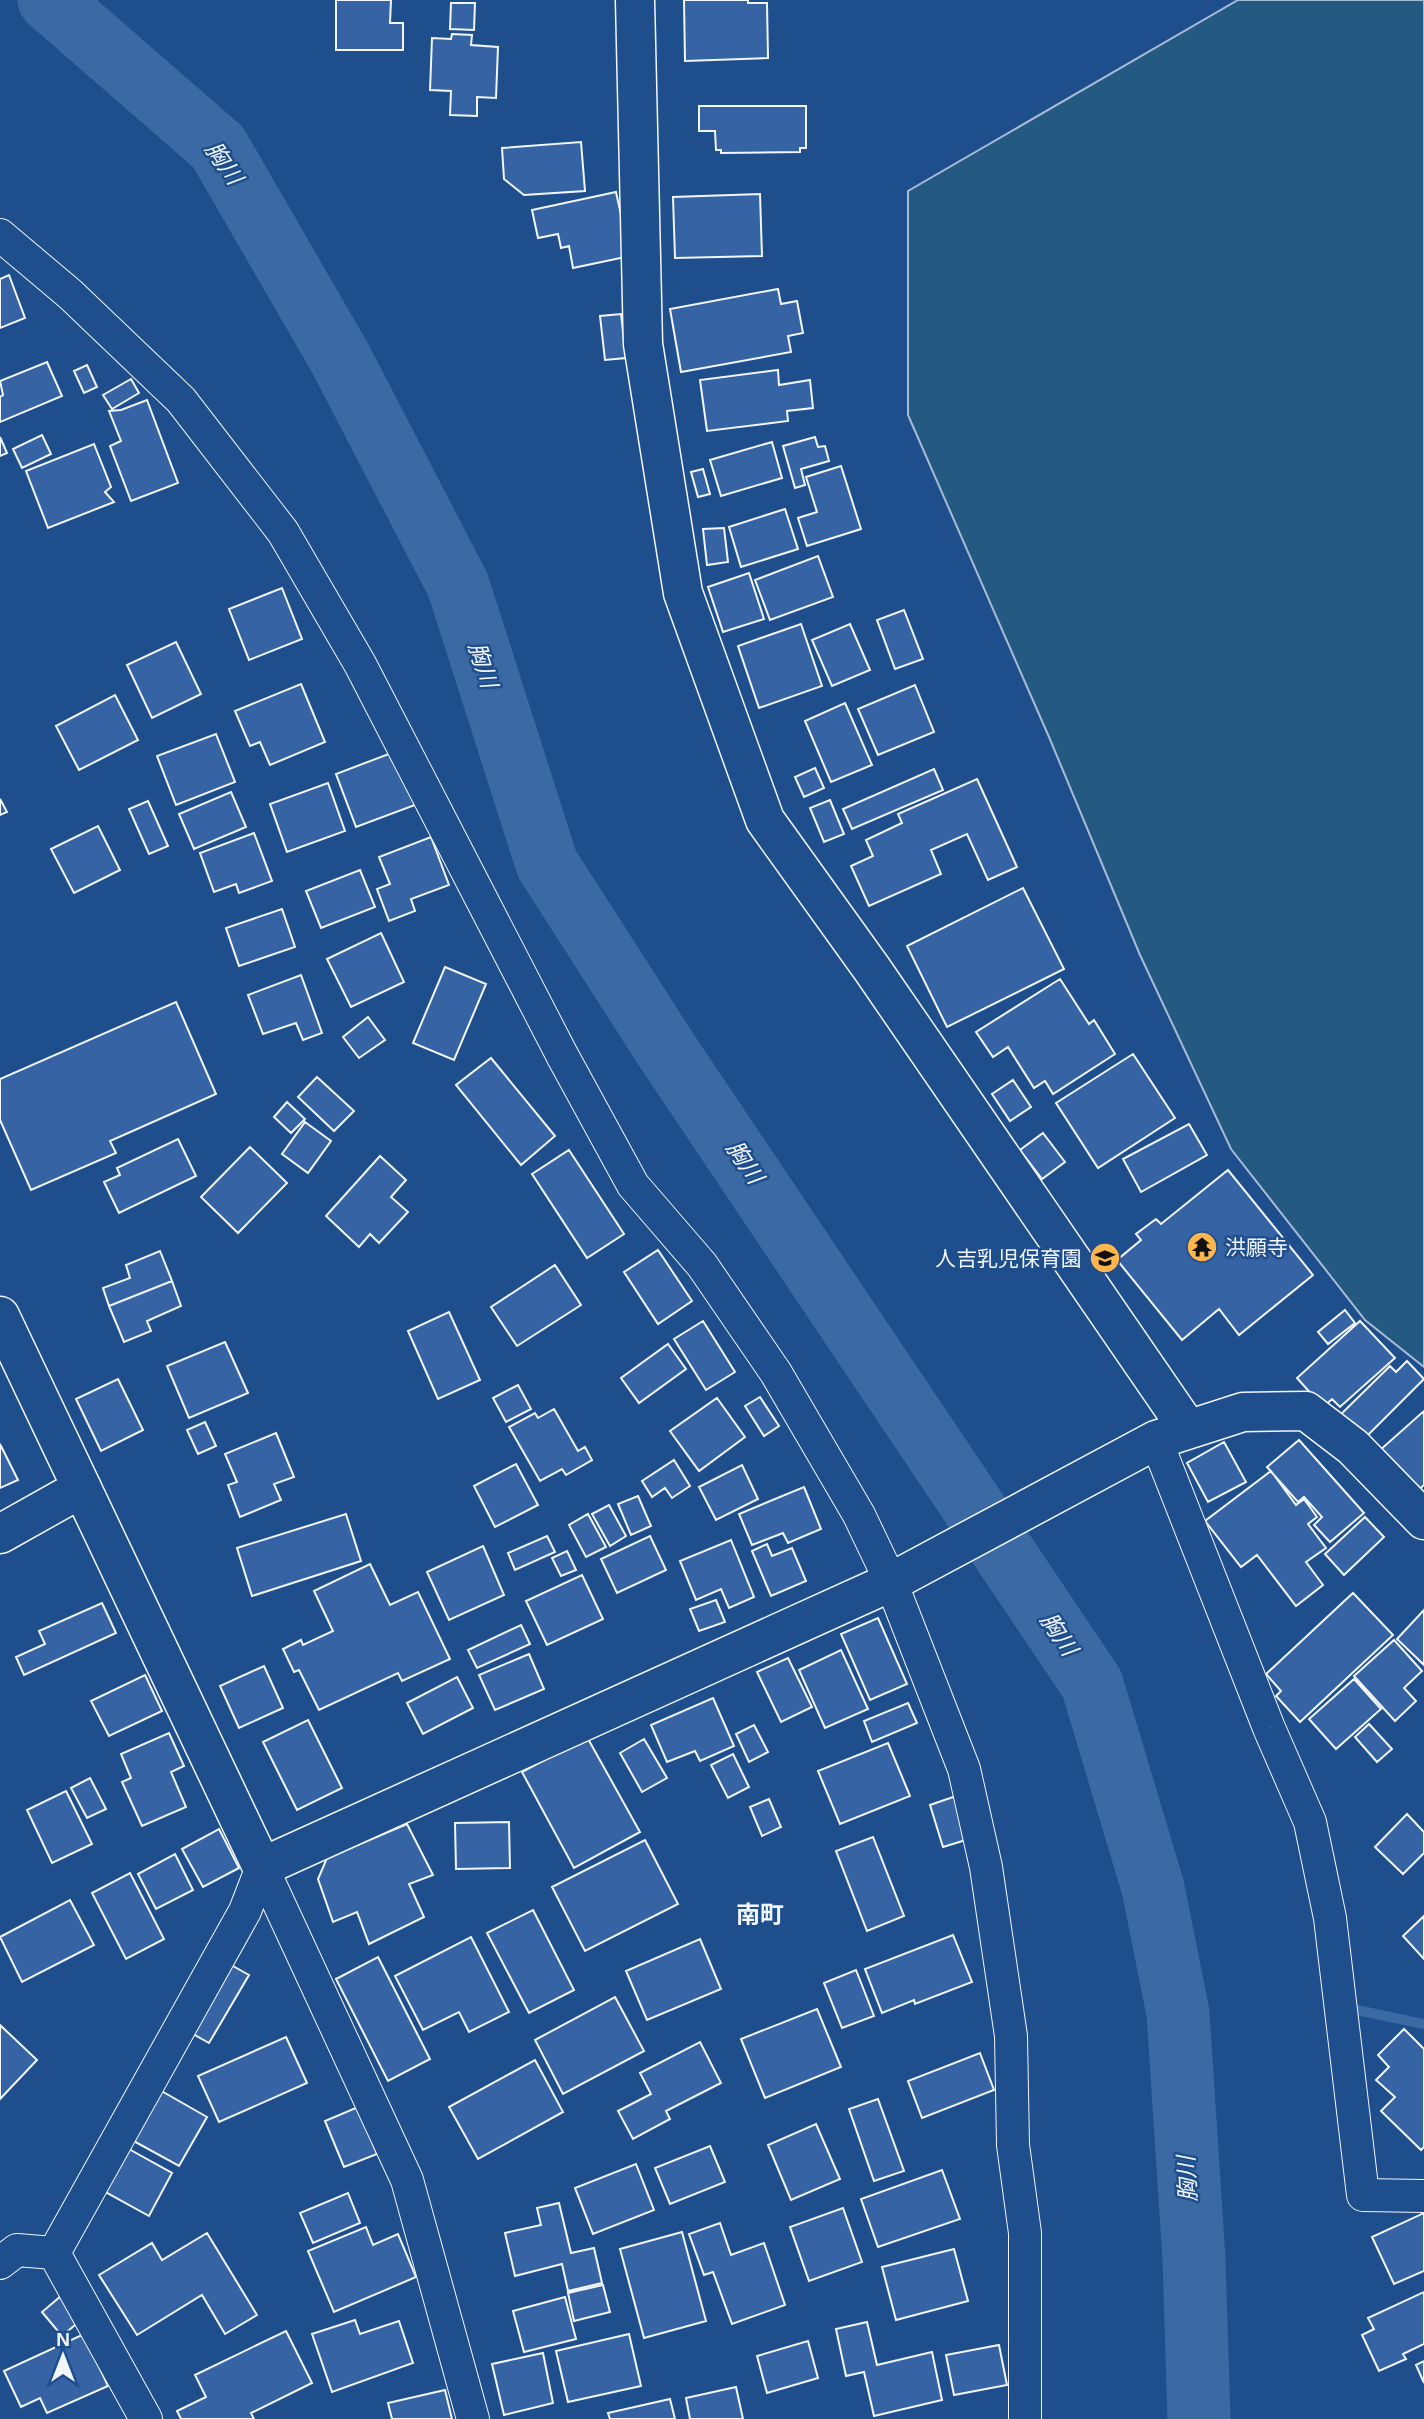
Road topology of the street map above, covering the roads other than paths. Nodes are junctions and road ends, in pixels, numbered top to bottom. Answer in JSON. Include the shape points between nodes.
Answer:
{"nodes":[{"id":1,"x":635,"y":0,"type":"edge"},
{"id":2,"x":0,"y":235,"type":"edge"},
{"id":3,"x":0,"y":1316,"type":"edge"},
{"id":4,"x":1172,"y":1434,"type":"junction"},
{"id":5,"x":82,"y":1488,"type":"junction"},
{"id":6,"x":1424,"y":1520,"type":"edge"},
{"id":7,"x":0,"y":1534,"type":"edge"},
{"id":8,"x":904,"y":1575,"type":"junction"},
{"id":9,"x":262,"y":1867,"type":"junction"},
{"id":10,"x":1424,"y":2196,"type":"edge"},
{"id":11,"x":54,"y":2253,"type":"junction"},
{"id":12,"x":0,"y":2263,"type":"edge"},
{"id":13,"x":146,"y":2419,"type":"edge"},
{"id":14,"x":473,"y":2419,"type":"edge"},
{"id":15,"x":1025,"y":2419,"type":"edge"}],
"edges":[{"from":1,"to":4,"type":"street","via":[[643,344],[674,541],[683,593],[765,820],[872,969]]},
{"from":2,"to":8,"type":"street","via":[[70,294],[181,400],[283,532],[360,664],[633,1185],[702,1265],[776,1373],[859,1515]]},
{"from":3,"to":5,"type":"street"},
{"from":4,"to":6,"type":"street","via":[[1243,1412],[1306,1411],[1353,1447]]},
{"from":4,"to":8,"type":"street"},
{"from":4,"to":10,"type":"street","via":[[1199,1546],[1310,1822],[1330,1918],[1363,2194]]},
{"from":5,"to":7,"type":"street"},
{"from":5,"to":9,"type":"street"},
{"from":8,"to":9,"type":"street"},
{"from":8,"to":15,"type":"street","via":[[964,1769],[986,1867],[1011,2036],[1013,2145],[1025,2233]]},
{"from":9,"to":11,"type":"street","via":[[245,1911]]},
{"from":9,"to":14,"type":"street","via":[[407,2180]]},
{"from":11,"to":12,"type":"street","via":[[17,2250]]},
{"from":11,"to":13,"type":"street"}]}
